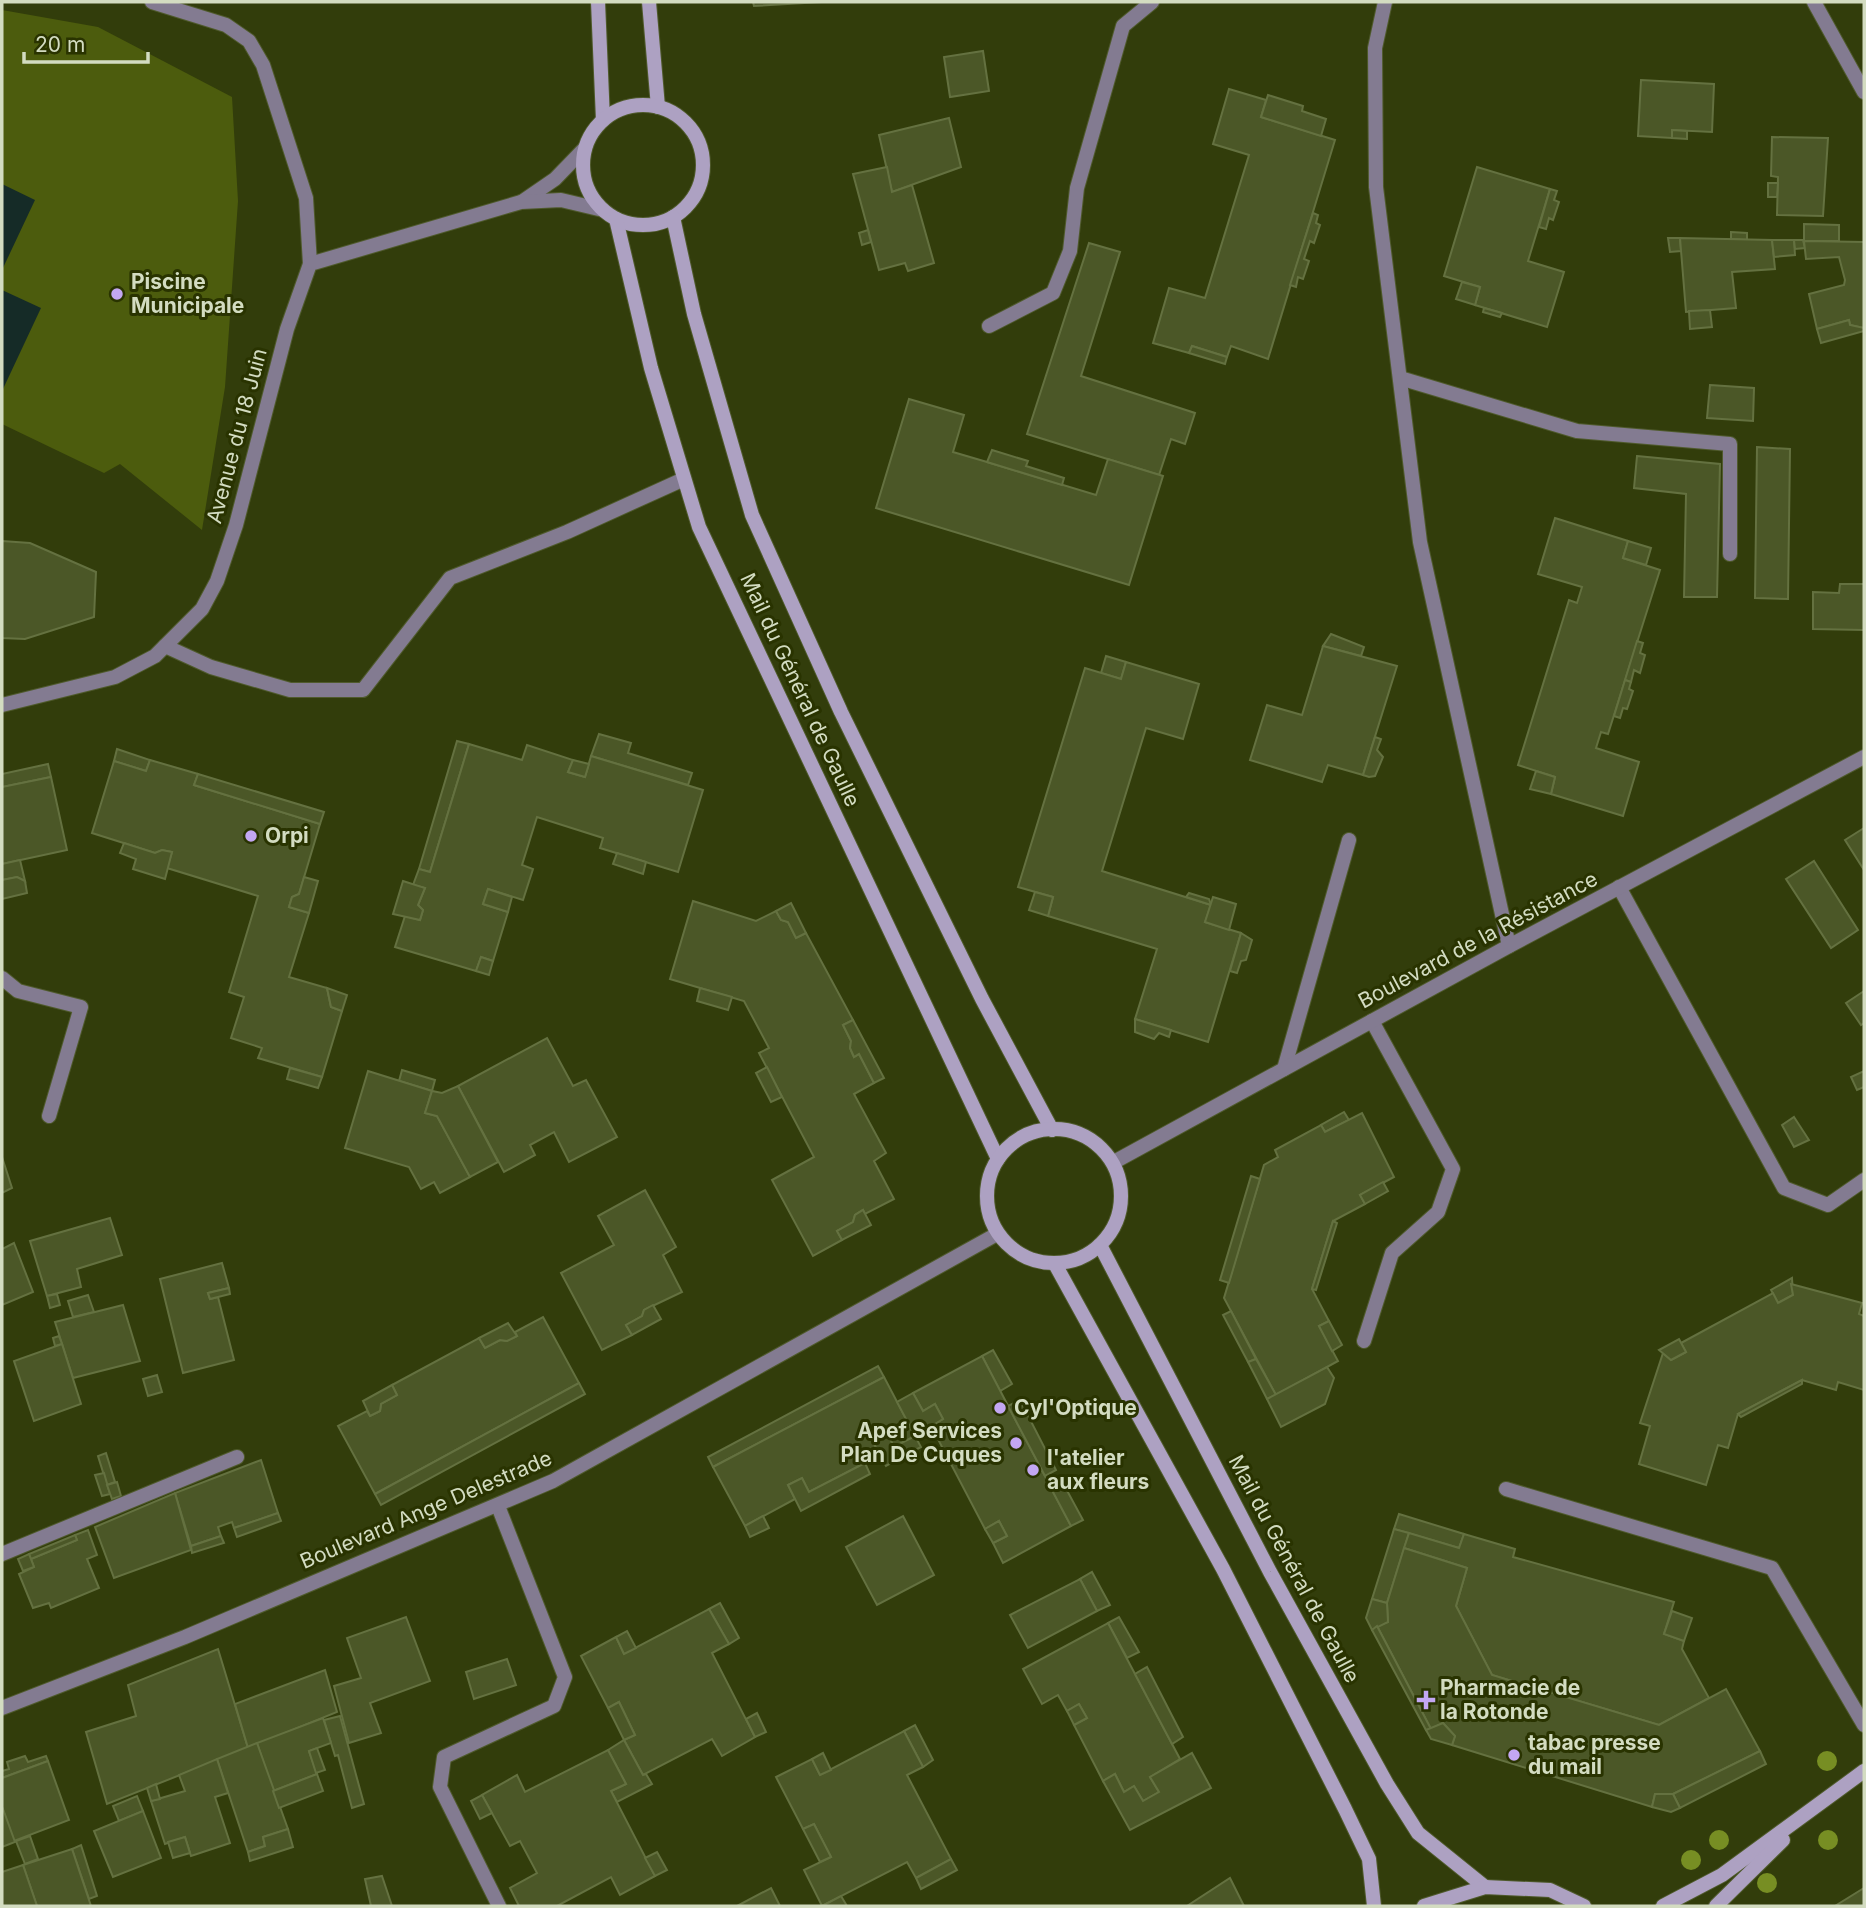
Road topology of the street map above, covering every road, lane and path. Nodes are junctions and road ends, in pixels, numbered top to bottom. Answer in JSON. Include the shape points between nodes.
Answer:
{"nodes":[{"id":1,"x":152,"y":2,"type":"edge"},
{"id":2,"x":598,"y":2,"type":"edge"},
{"id":3,"x":649,"y":2,"type":"edge"},
{"id":4,"x":1152,"y":2,"type":"edge"},
{"id":5,"x":1385,"y":2,"type":"edge"},
{"id":6,"x":1814,"y":2,"type":"edge"},
{"id":7,"x":1864,"y":92,"type":"edge"},
{"id":8,"x":659,"y":107,"type":"junction"},
{"id":9,"x":603,"y":121,"type":"junction"},
{"id":10,"x":585,"y":148,"type":"junction"},
{"id":11,"x":522,"y":202,"type":"junction"},
{"id":12,"x":603,"y":210,"type":"junction"},
{"id":13,"x":674,"y":217,"type":"junction"},
{"id":14,"x":616,"y":219,"type":"junction"},
{"id":15,"x":310,"y":264,"type":"junction"},
{"id":16,"x":989,"y":326,"type":"dead end"},
{"id":17,"x":1400,"y":378,"type":"junction"},
{"id":18,"x":684,"y":479,"type":"junction"},
{"id":19,"x":1730,"y":554,"type":"dead end"},
{"id":20,"x":164,"y":646,"type":"junction"},
{"id":21,"x":2,"y":705,"type":"edge"},
{"id":22,"x":1864,"y":757,"type":"edge"},
{"id":23,"x":1349,"y":840,"type":"dead end"},
{"id":24,"x":1619,"y":887,"type":"junction"},
{"id":25,"x":1509,"y":946,"type":"junction"},
{"id":26,"x":2,"y":978,"type":"edge"},
{"id":27,"x":1372,"y":1021,"type":"junction"},
{"id":28,"x":1284,"y":1069,"type":"junction"},
{"id":29,"x":49,"y":1116,"type":"dead end"},
{"id":30,"x":1052,"y":1130,"type":"junction"},
{"id":31,"x":998,"y":1159,"type":"junction"},
{"id":32,"x":1114,"y":1162,"type":"junction"},
{"id":33,"x":1864,"y":1180,"type":"edge"},
{"id":34,"x":997,"y":1234,"type":"junction"},
{"id":35,"x":1100,"y":1245,"type":"junction"},
{"id":36,"x":1055,"y":1264,"type":"junction"},
{"id":37,"x":1364,"y":1341,"type":"dead end"},
{"id":38,"x":237,"y":1457,"type":"dead end"},
{"id":39,"x":1506,"y":1489,"type":"dead end"},
{"id":40,"x":498,"y":1506,"type":"junction"},
{"id":41,"x":2,"y":1554,"type":"edge"},
{"id":42,"x":2,"y":1708,"type":"edge"},
{"id":43,"x":1864,"y":1725,"type":"edge"},
{"id":44,"x":1864,"y":1771,"type":"edge"},
{"id":45,"x":1816,"y":1807,"type":"junction"},
{"id":46,"x":1485,"y":1886,"type":"junction"},
{"id":47,"x":499,"y":1906,"type":"edge"},
{"id":48,"x":1374,"y":1906,"type":"edge"},
{"id":49,"x":1424,"y":1906,"type":"edge"},
{"id":50,"x":1584,"y":1906,"type":"edge"},
{"id":51,"x":1664,"y":1906,"type":"edge"},
{"id":52,"x":1716,"y":1906,"type":"edge"}],
"edges":[{"from":1,"to":15,"type":"street","via":[[226,25],[249,41],[263,65],[306,198]]},
{"from":2,"to":9,"type":"street"},
{"from":3,"to":8,"type":"street"},
{"from":4,"to":16,"type":"street","via":[[1123,26],[1077,188],[1070,251],[1053,293]]},
{"from":5,"to":17,"type":"street","via":[[1375,48],[1376,187]]},
{"from":6,"to":7,"type":"street"},
{"from":8,"to":9,"type":"street","via":[[639,105]]},
{"from":8,"to":13,"type":"street","via":[[685,122],[701,147],[699,187]]},
{"from":9,"to":10,"type":"street"},
{"from":10,"to":11,"type":"street","via":[[555,179]]},
{"from":10,"to":12,"type":"street","via":[[585,181]]},
{"from":11,"to":12,"type":"street","via":[[561,200]]},
{"from":11,"to":15,"type":"street"},
{"from":12,"to":14,"type":"street"},
{"from":13,"to":14,"type":"street","via":[[635,225]]},
{"from":13,"to":30,"type":"street","name":"Mail du Général de Gaulle","via":[[694,313],[752,515],[846,722]]},
{"from":14,"to":18,"type":"street","name":"Mail du Général de Gaulle","via":[[651,368]]},
{"from":15,"to":20,"type":"street","name":"Avenue du 18 Juin","via":[[287,329],[217,581],[202,609]]},
{"from":17,"to":19,"type":"street","via":[[1577,431],[1730,443]]},
{"from":17,"to":25,"type":"street","via":[[1420,542]]},
{"from":18,"to":20,"type":"street","via":[[450,578],[363,690],[290,690],[211,667]]},
{"from":18,"to":31,"type":"street","name":"Mail du Général de Gaulle","via":[[699,527]]},
{"from":20,"to":21,"type":"street","name":"Avenue du 18 Juin","via":[[155,656],[115,677]]},
{"from":22,"to":24,"type":"street","name":"Boulevard de la Résistance"},
{"from":23,"to":28,"type":"street"},
{"from":24,"to":25,"type":"street","name":"Boulevard de la Résistance"},
{"from":24,"to":33,"type":"street","via":[[1784,1188],[1828,1205]]},
{"from":25,"to":27,"type":"street","name":"Boulevard de la Résistance"},
{"from":26,"to":29,"type":"street","via":[[18,991],[81,1007]]},
{"from":27,"to":28,"type":"street","name":"Boulevard de la Résistance"},
{"from":27,"to":37,"type":"street","via":[[1452,1169],[1438,1212],[1392,1253]]},
{"from":28,"to":32,"type":"street","name":"Boulevard de la Résistance"},
{"from":30,"to":31,"type":"street","via":[[1016,1140]]},
{"from":30,"to":32,"type":"street","via":[[1076,1131],[1094,1141]]},
{"from":31,"to":34,"type":"street","via":[[986,1196]]},
{"from":32,"to":35,"type":"street","via":[[1122,1194],[1119,1215]]},
{"from":34,"to":36,"type":"street","via":[[1014,1251]]},
{"from":34,"to":40,"type":"street","name":"Boulevard Ange Delestrade","via":[[553,1481]]},
{"from":35,"to":36,"type":"street","via":[[1076,1260]]},
{"from":35,"to":46,"type":"street","name":"Mail du Général de Gaulle","via":[[1270,1572],[1387,1784],[1418,1833]]},
{"from":36,"to":48,"type":"street","via":[[1223,1569],[1345,1809],[1369,1858]]},
{"from":38,"to":41,"type":"street"},
{"from":39,"to":43,"type":"street","via":[[1772,1568]]},
{"from":40,"to":42,"type":"street","name":"Boulevard Ange Delestrade"},
{"from":40,"to":47,"type":"street","via":[[565,1677],[554,1706],[444,1756],[440,1787]]},
{"from":44,"to":45,"type":"street"},
{"from":45,"to":51,"type":"street","via":[[1722,1875]]},
{"from":45,"to":52,"type":"street"},
{"from":46,"to":49,"type":"street"},
{"from":46,"to":50,"type":"street","via":[[1549,1891]]}]}
